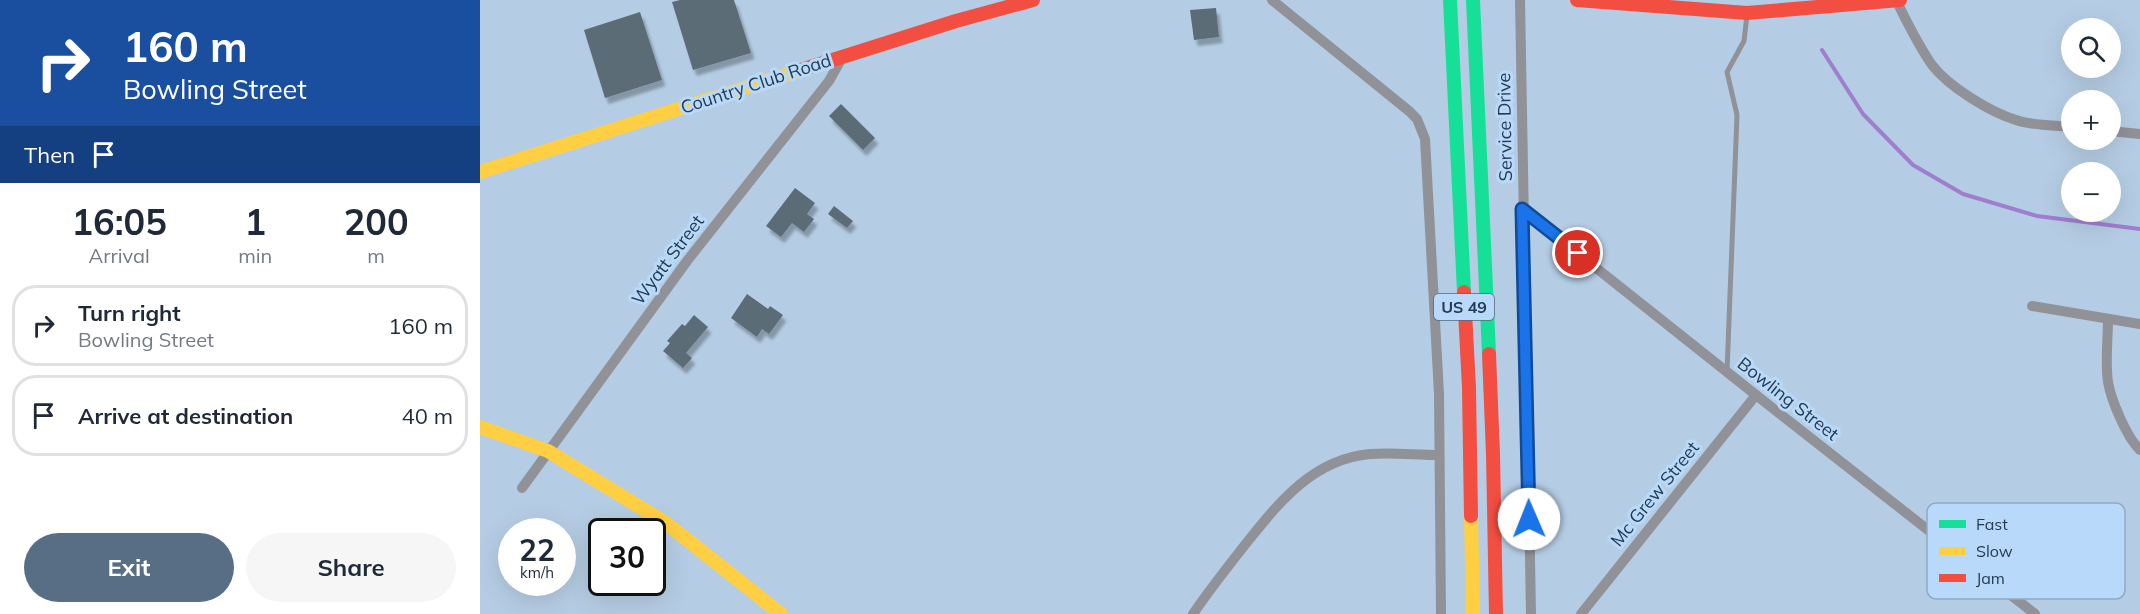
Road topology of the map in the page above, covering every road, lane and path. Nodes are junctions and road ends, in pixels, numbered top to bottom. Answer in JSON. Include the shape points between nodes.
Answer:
{"nodes":[{"id":1,"x":1033,"y":0,"type":"edge"},
{"id":2,"x":1272,"y":0,"type":"edge"},
{"id":3,"x":1450,"y":0,"type":"edge"},
{"id":4,"x":1473,"y":0,"type":"edge"},
{"id":5,"x":1520,"y":0,"type":"edge"},
{"id":6,"x":1577,"y":0,"type":"edge"},
{"id":7,"x":1898,"y":0,"type":"edge"},
{"id":8,"x":1747,"y":13,"type":"junction"},
{"id":9,"x":843,"y":56,"type":"junction"},
{"id":10,"x":2061,"y":126,"type":"edge"},
{"id":11,"x":2121,"y":133,"type":"edge"},
{"id":12,"x":2140,"y":134,"type":"edge"},
{"id":13,"x":480,"y":172,"type":"edge"},
{"id":14,"x":1522,"y":209,"type":"junction"},
{"id":15,"x":2032,"y":306,"type":"dead end"},
{"id":16,"x":2108,"y":320,"type":"junction"},
{"id":17,"x":2140,"y":324,"type":"edge"},
{"id":18,"x":1727,"y":372,"type":"junction"},
{"id":19,"x":1756,"y":395,"type":"junction"},
{"id":20,"x":480,"y":427,"type":"edge"},
{"id":21,"x":2140,"y":450,"type":"edge"},
{"id":22,"x":548,"y":451,"type":"junction"},
{"id":23,"x":1438,"y":455,"type":"junction"},
{"id":24,"x":522,"y":488,"type":"dead end"},
{"id":25,"x":1927,"y":529,"type":"edge"},
{"id":26,"x":2017,"y":599,"type":"edge"},
{"id":27,"x":781,"y":614,"type":"edge"},
{"id":28,"x":1192,"y":614,"type":"edge"},
{"id":29,"x":1441,"y":614,"type":"edge"},
{"id":30,"x":1473,"y":614,"type":"edge"},
{"id":31,"x":1496,"y":614,"type":"edge"},
{"id":32,"x":1531,"y":614,"type":"edge"},
{"id":33,"x":1581,"y":614,"type":"edge"},
{"id":34,"x":2036,"y":614,"type":"edge"}],
"edges":[{"from":1,"to":9,"type":"street","name":"Country Club Road"},
{"from":2,"to":23,"type":"street","via":[[1409,111],[1422,128],[1429,184],[1439,394]]},
{"from":3,"to":30,"type":"street","number":"US 49","via":[[1469,388]]},
{"from":4,"to":31,"type":"street","number":"US 49"},
{"from":5,"to":14,"type":"street","name":"Service Drive"},
{"from":6,"to":8,"type":"street"},
{"from":7,"to":8,"type":"street"},
{"from":7,"to":10,"type":"street","via":[[1918,43],[1934,67],[1956,87],[2017,121]]},
{"from":8,"to":18,"type":"lane","via":[[1744,40],[1727,72],[1737,115]]},
{"from":9,"to":13,"type":"street","name":"Country Club Road"},
{"from":9,"to":22,"type":"street","name":"Wyatt Street","via":[[830,81],[687,261]]},
{"from":11,"to":12,"type":"street"},
{"from":14,"to":18,"type":"street","name":"Bowling Street"},
{"from":14,"to":32,"type":"street","name":"Service Drive"},
{"from":15,"to":16,"type":"street"},
{"from":16,"to":17,"type":"street"},
{"from":16,"to":21,"type":"street","via":[[2108,382],[2124,428]]},
{"from":18,"to":19,"type":"street","name":"Bowling Street"},
{"from":19,"to":25,"type":"street","name":"Bowling Street"},
{"from":19,"to":33,"type":"street","name":"Mc Grew Street"},
{"from":20,"to":22,"type":"street"},
{"from":22,"to":24,"type":"street","name":"Wyatt Street"},
{"from":22,"to":27,"type":"street","via":[[666,523]]},
{"from":23,"to":28,"type":"street","via":[[1370,454],[1323,468],[1288,494],[1267,517]]},
{"from":23,"to":29,"type":"street"},
{"from":26,"to":34,"type":"street","name":"Bowling Street"}]}
